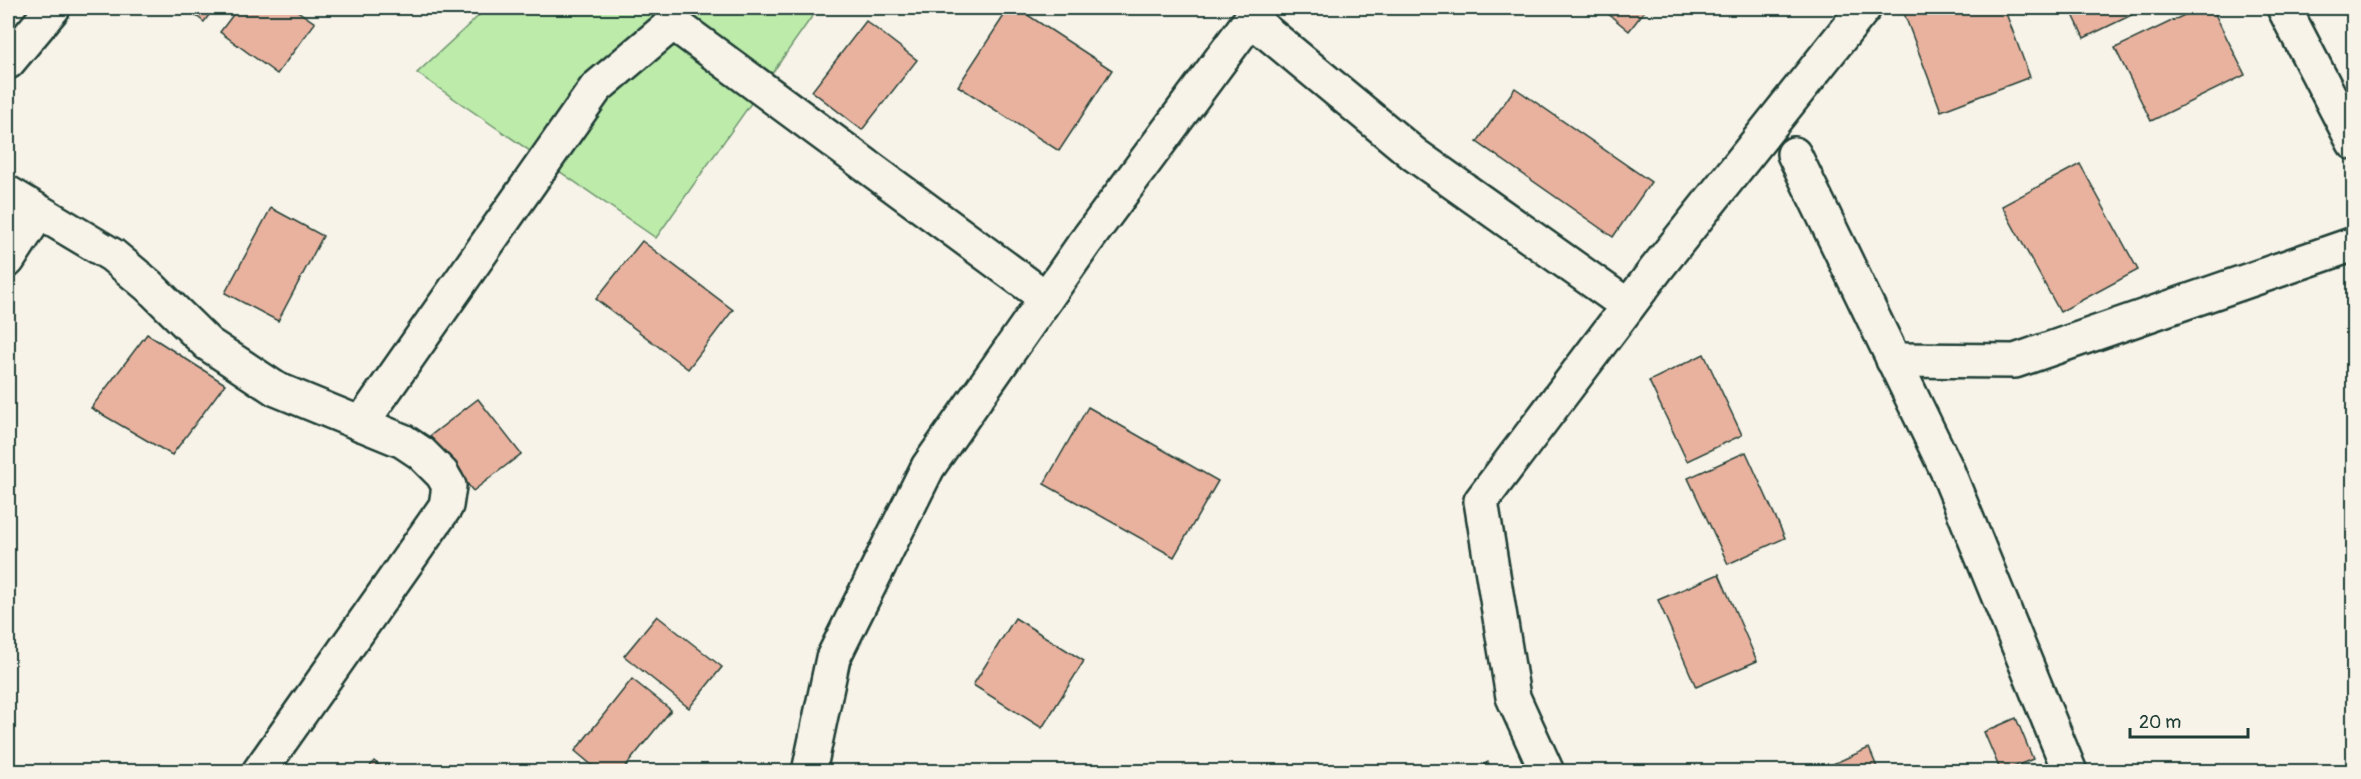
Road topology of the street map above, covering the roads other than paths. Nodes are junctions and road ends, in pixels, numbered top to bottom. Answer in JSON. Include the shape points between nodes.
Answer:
{"nodes":[{"id":1,"x":53,"y":8,"type":"edge"},
{"id":2,"x":1864,"y":8,"type":"edge"},
{"id":3,"x":2284,"y":8,"type":"edge"},
{"id":4,"x":1255,"y":13,"type":"edge"},
{"id":5,"x":678,"y":15,"type":"edge"},
{"id":6,"x":8,"y":62,"type":"edge"},
{"id":7,"x":2354,"y":143,"type":"edge"},
{"id":8,"x":1794,"y":154,"type":"dead end"},
{"id":9,"x":8,"y":194,"type":"edge"},
{"id":10,"x":39,"y":212,"type":"junction"},
{"id":11,"x":2354,"y":244,"type":"edge"},
{"id":12,"x":8,"y":260,"type":"edge"},
{"id":13,"x":1046,"y":298,"type":"junction"},
{"id":14,"x":1628,"y":306,"type":"junction"},
{"id":15,"x":1893,"y":360,"type":"junction"},
{"id":16,"x":361,"y":424,"type":"junction"},
{"id":17,"x":259,"y":771,"type":"edge"},
{"id":18,"x":809,"y":771,"type":"edge"},
{"id":19,"x":1546,"y":771,"type":"edge"},
{"id":20,"x":2070,"y":771,"type":"edge"}],
"edges":[{"from":1,"to":6,"type":"street"},
{"from":2,"to":14,"type":"street"},
{"from":3,"to":7,"type":"street"},
{"from":4,"to":13,"type":"street"},
{"from":4,"to":14,"type":"street","via":[[1415,155]]},
{"from":5,"to":13,"type":"street"},
{"from":5,"to":16,"type":"street","via":[[596,88]]},
{"from":8,"to":15,"type":"street"},
{"from":9,"to":10,"type":"street"},
{"from":10,"to":12,"type":"street"},
{"from":10,"to":16,"type":"street","via":[[112,255],[208,344],[276,389]]},
{"from":11,"to":15,"type":"street","via":[[2015,361]]},
{"from":13,"to":18,"type":"street","via":[[928,467],[833,658]]},
{"from":14,"to":19,"type":"street","via":[[1481,501],[1513,697]]},
{"from":15,"to":20,"type":"street","via":[[1947,470]]},
{"from":16,"to":17,"type":"street","via":[[403,441],[434,464],[448,486],[446,506]]}]}
